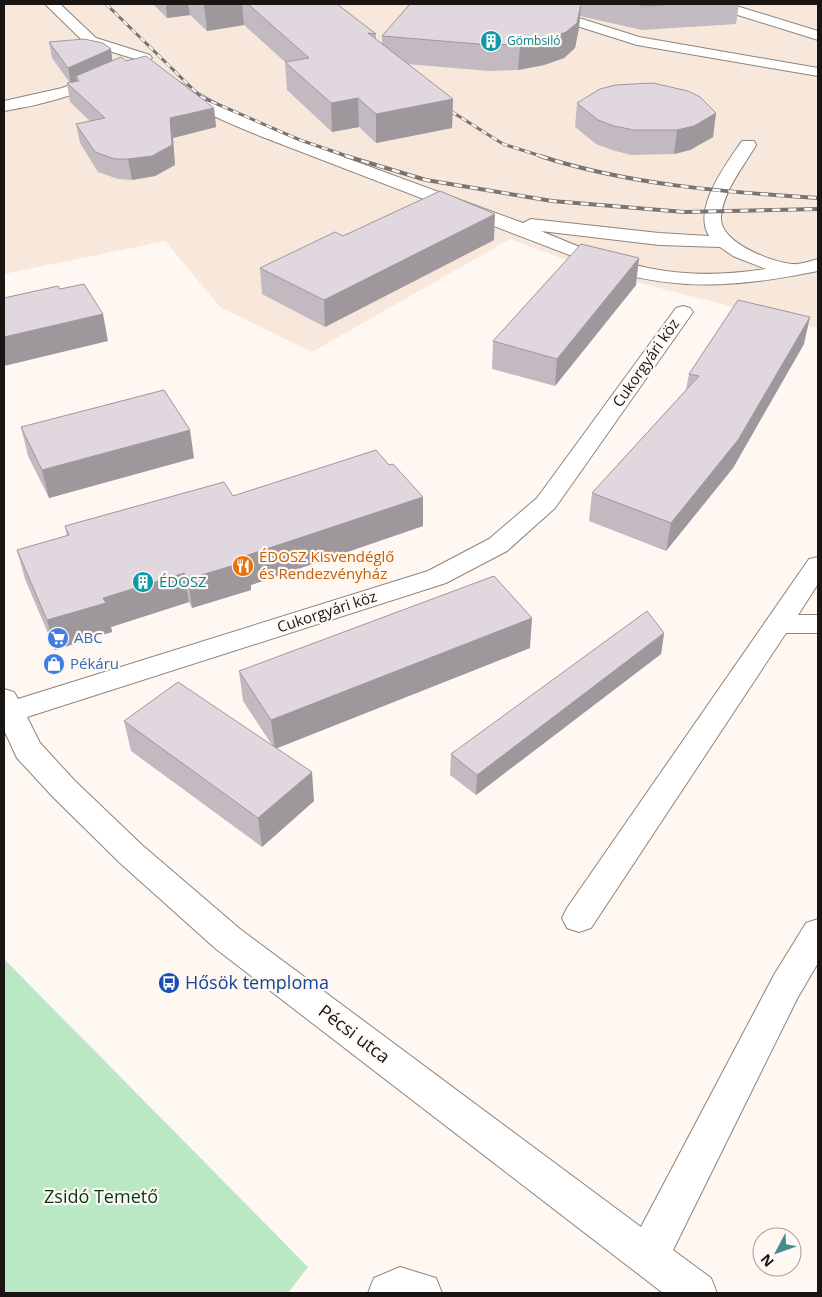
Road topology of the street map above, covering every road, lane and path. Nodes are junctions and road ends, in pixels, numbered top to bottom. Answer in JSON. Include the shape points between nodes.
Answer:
{"nodes":[{"id":1,"x":52,"y":4,"type":"edge"},
{"id":2,"x":522,"y":4,"type":"edge"},
{"id":3,"x":717,"y":4,"type":"edge"},
{"id":4,"x":818,"y":36,"type":"edge"},
{"id":5,"x":156,"y":68,"type":"junction"},
{"id":6,"x":818,"y":72,"type":"edge"},
{"id":7,"x":4,"y":106,"type":"edge"},
{"id":8,"x":748,"y":145,"type":"dead end"},
{"id":9,"x":495,"y":219,"type":"junction"},
{"id":10,"x":724,"y":242,"type":"junction"},
{"id":11,"x":818,"y":265,"type":"edge"},
{"id":12,"x":792,"y":270,"type":"junction"},
{"id":13,"x":683,"y":312,"type":"dead end"},
{"id":14,"x":818,"y":564,"type":"edge"},
{"id":15,"x":778,"y":624,"type":"junction"},
{"id":16,"x":818,"y":624,"type":"edge"},
{"id":17,"x":6,"y":709,"type":"edge"},
{"id":18,"x":16,"y":751,"type":"edge"},
{"id":19,"x":580,"y":918,"type":"dead end"},
{"id":20,"x":818,"y":934,"type":"edge"},
{"id":21,"x":648,"y":1256,"type":"junction"},
{"id":22,"x":696,"y":1293,"type":"edge"}],
"edges":[{"from":1,"to":5,"type":"street","via":[[90,41]]},
{"from":2,"to":6,"type":"street","via":[[646,43]]},
{"from":3,"to":4,"type":"street"},
{"from":5,"to":7,"type":"street","via":[[120,68],[77,89]]},
{"from":5,"to":9,"type":"street","via":[[185,92],[318,155]]},
{"from":8,"to":10,"type":"street","via":[[717,200],[712,218],[712,228]]},
{"from":9,"to":10,"type":"street","via":[[592,232]]},
{"from":9,"to":12,"type":"street","via":[[586,257],[660,277],[727,280]]},
{"from":10,"to":12,"type":"street","via":[[761,262]]},
{"from":11,"to":12,"type":"street"},
{"from":13,"to":17,"type":"street","name":"Cukorgyári köz","via":[[546,503],[498,545],[438,577]]},
{"from":14,"to":15,"type":"street"},
{"from":15,"to":16,"type":"street"},
{"from":15,"to":19,"type":"street"},
{"from":17,"to":18,"type":"street","name":"Pécsi utca"},
{"from":18,"to":21,"type":"street","name":"Pécsi utca","via":[[64,789],[131,854],[228,939]]},
{"from":20,"to":21,"type":"street","via":[[786,986]]},
{"from":21,"to":22,"type":"street","name":"Pécsi utca"}]}
